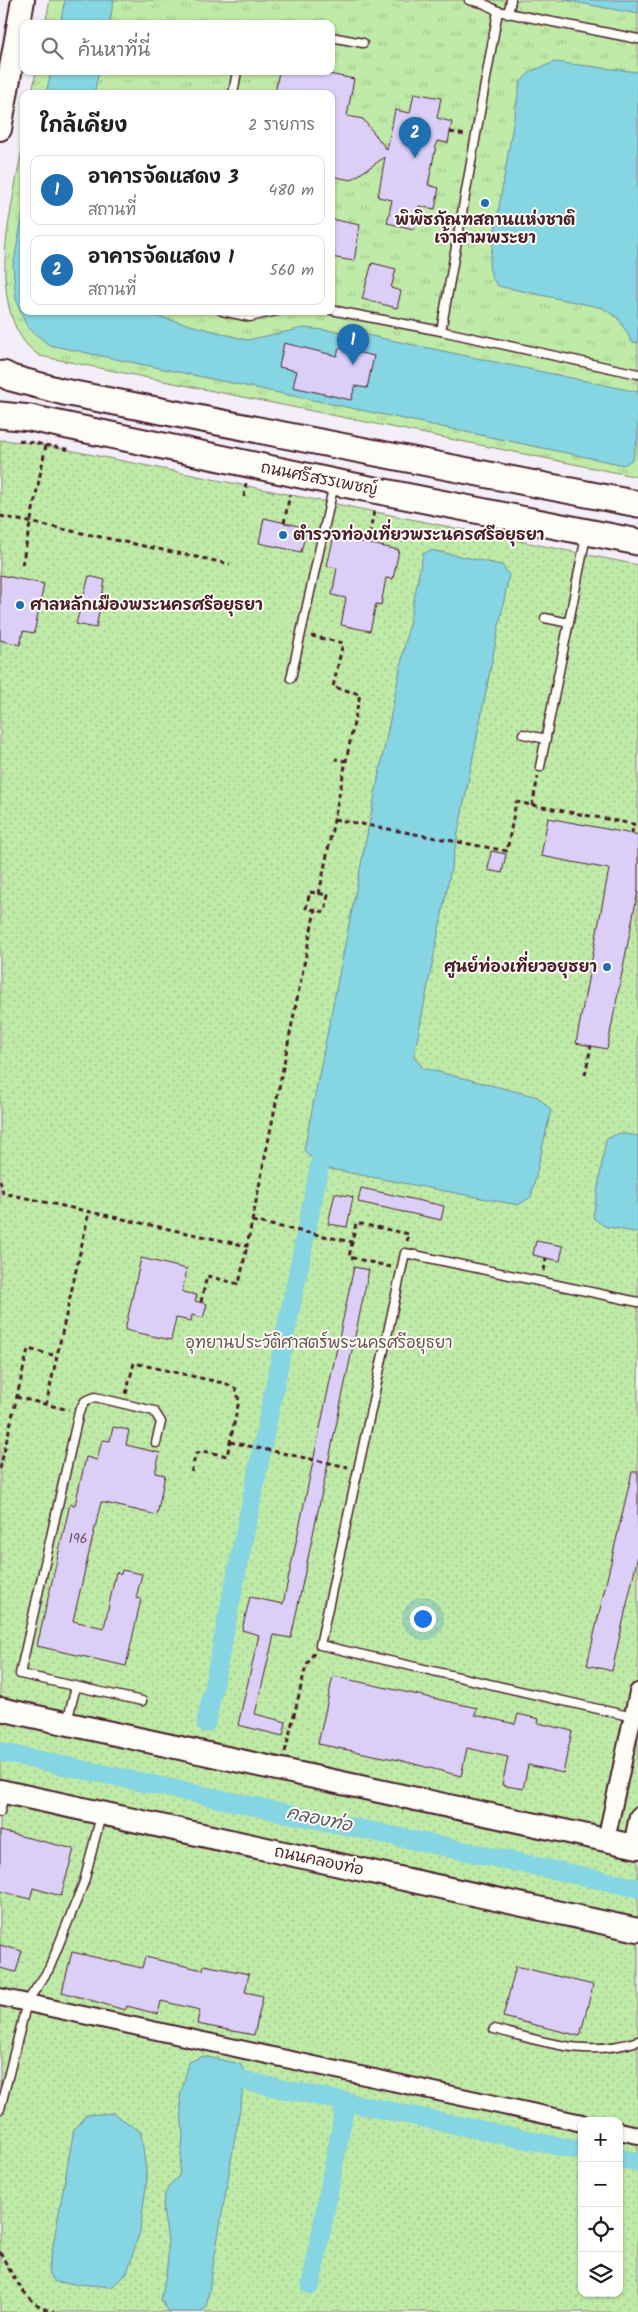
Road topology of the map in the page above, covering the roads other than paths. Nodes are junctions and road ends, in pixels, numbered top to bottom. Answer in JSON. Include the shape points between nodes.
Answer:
{"nodes":[{"id":1,"x":23,"y":0,"type":"edge"},
{"id":2,"x":469,"y":0,"type":"edge"},
{"id":3,"x":511,"y":0,"type":"edge"},
{"id":4,"x":498,"y":11,"type":"junction"},
{"id":5,"x":508,"y":14,"type":"junction"},
{"id":6,"x":335,"y":38,"type":"edge"},
{"id":7,"x":638,"y":39,"type":"edge"},
{"id":8,"x":363,"y":43,"type":"dead end"},
{"id":9,"x":236,"y":75,"type":"edge"},
{"id":10,"x":234,"y":90,"type":"edge"},
{"id":11,"x":0,"y":129,"type":"edge"},
{"id":12,"x":335,"y":311,"type":"edge"},
{"id":13,"x":241,"y":315,"type":"edge"},
{"id":14,"x":259,"y":315,"type":"edge"},
{"id":15,"x":441,"y":331,"type":"junction"},
{"id":16,"x":1,"y":370,"type":"edge"},
{"id":17,"x":638,"y":374,"type":"edge"},
{"id":18,"x":0,"y":407,"type":"edge"},
{"id":19,"x":0,"y":415,"type":"edge"},
{"id":20,"x":224,"y":424,"type":"junction"},
{"id":21,"x":301,"y":439,"type":"junction"},
{"id":22,"x":216,"y":457,"type":"junction"},
{"id":23,"x":294,"y":474,"type":"junction"},
{"id":24,"x":334,"y":482,"type":"junction"},
{"id":25,"x":638,"y":504,"type":"edge"},
{"id":26,"x":587,"y":532,"type":"junction"},
{"id":27,"x":638,"y":542,"type":"edge"},
{"id":28,"x":545,"y":618,"type":"dead end"},
{"id":29,"x":569,"y":623,"type":"junction"},
{"id":30,"x":292,"y":678,"type":"dead end"},
{"id":31,"x":523,"y":734,"type":"dead end"},
{"id":32,"x":546,"y":739,"type":"junction"},
{"id":33,"x":540,"y":767,"type":"road end"},
{"id":34,"x":638,"y":1302,"type":"edge"},
{"id":35,"x":156,"y":1443,"type":"dead end"},
{"id":36,"x":76,"y":1686,"type":"junction"},
{"id":37,"x":638,"y":1692,"type":"edge"},
{"id":38,"x":142,"y":1701,"type":"dead end"},
{"id":39,"x":0,"y":1710,"type":"edge"},
{"id":40,"x":635,"y":1718,"type":"edge"},
{"id":41,"x":67,"y":1724,"type":"junction"},
{"id":42,"x":2,"y":1799,"type":"edge"},
{"id":43,"x":101,"y":1814,"type":"junction"},
{"id":44,"x":638,"y":1816,"type":"edge"},
{"id":45,"x":606,"y":1840,"type":"junction"},
{"id":46,"x":635,"y":1846,"type":"edge"},
{"id":47,"x":638,"y":1930,"type":"edge"},
{"id":48,"x":0,"y":1997,"type":"edge"},
{"id":49,"x":27,"y":2002,"type":"junction"},
{"id":50,"x":494,"y":2029,"type":"dead end"},
{"id":51,"x":638,"y":2041,"type":"edge"},
{"id":52,"x":0,"y":2110,"type":"edge"},
{"id":53,"x":578,"y":2122,"type":"edge"},
{"id":54,"x":623,"y":2132,"type":"edge"},
{"id":55,"x":638,"y":2135,"type":"edge"}],
"edges":[{"from":1,"to":11,"type":"street"},
{"from":2,"to":4,"type":"lane","via":[[484,3]]},
{"from":3,"to":5,"type":"lane"},
{"from":4,"to":5,"type":"lane"},
{"from":4,"to":15,"type":"lane"},
{"from":5,"to":7,"type":"lane"},
{"from":6,"to":8,"type":"lane"},
{"from":9,"to":10,"type":"lane"},
{"from":12,"to":15,"type":"lane"},
{"from":13,"to":14,"type":"lane"},
{"from":15,"to":17,"type":"lane"},
{"from":16,"to":18,"type":"main road","via":[[4,388]]},
{"from":16,"to":20,"type":"main road","via":[[11,378],[58,391]]},
{"from":19,"to":22,"type":"main road","name":"ถนนศรีสรรเพชญ์","via":[[30,418]]},
{"from":20,"to":21,"type":"main road"},
{"from":20,"to":22,"type":"main road","via":[[228,434],[225,449]]},
{"from":21,"to":23,"type":"main road","via":[[293,448],[290,463]]},
{"from":21,"to":25,"type":"main road"},
{"from":22,"to":23,"type":"main road","name":"ถนนศรีสรรเพชญ์"},
{"from":23,"to":24,"type":"main road","name":"ถนนศรีสรรเพชญ์"},
{"from":24,"to":26,"type":"main road","name":"ถนนศรีสรรเพชญ์"},
{"from":24,"to":30,"type":"lane"},
{"from":26,"to":27,"type":"main road","name":"ถนนศรีสรรเพชญ์"},
{"from":26,"to":29,"type":"lane"},
{"from":28,"to":29,"type":"lane"},
{"from":29,"to":32,"type":"lane"},
{"from":31,"to":32,"type":"lane"},
{"from":32,"to":33,"type":"lane"},
{"from":34,"to":40,"type":"lane","via":[[405,1253],[320,1645]]},
{"from":35,"to":36,"type":"lane","via":[[161,1422],[154,1411],[95,1397],[85,1401],[79,1412],[20,1674]]},
{"from":36,"to":38,"type":"lane"},
{"from":36,"to":41,"type":"lane"},
{"from":37,"to":40,"type":"street"},
{"from":39,"to":41,"type":"street"},
{"from":40,"to":45,"type":"street"},
{"from":41,"to":45,"type":"street"},
{"from":42,"to":43,"type":"street","name":"ถนนคลองท่อ"},
{"from":43,"to":47,"type":"street","name":"ถนนคลองท่อ"},
{"from":43,"to":49,"type":"lane","via":[[81,1890],[49,1969]]},
{"from":44,"to":46,"type":"street"},
{"from":45,"to":46,"type":"street"},
{"from":48,"to":49,"type":"street"},
{"from":49,"to":52,"type":"lane"},
{"from":49,"to":53,"type":"street"},
{"from":50,"to":51,"type":"lane","via":[[578,2049],[617,2048]]},
{"from":54,"to":55,"type":"street"}]}
